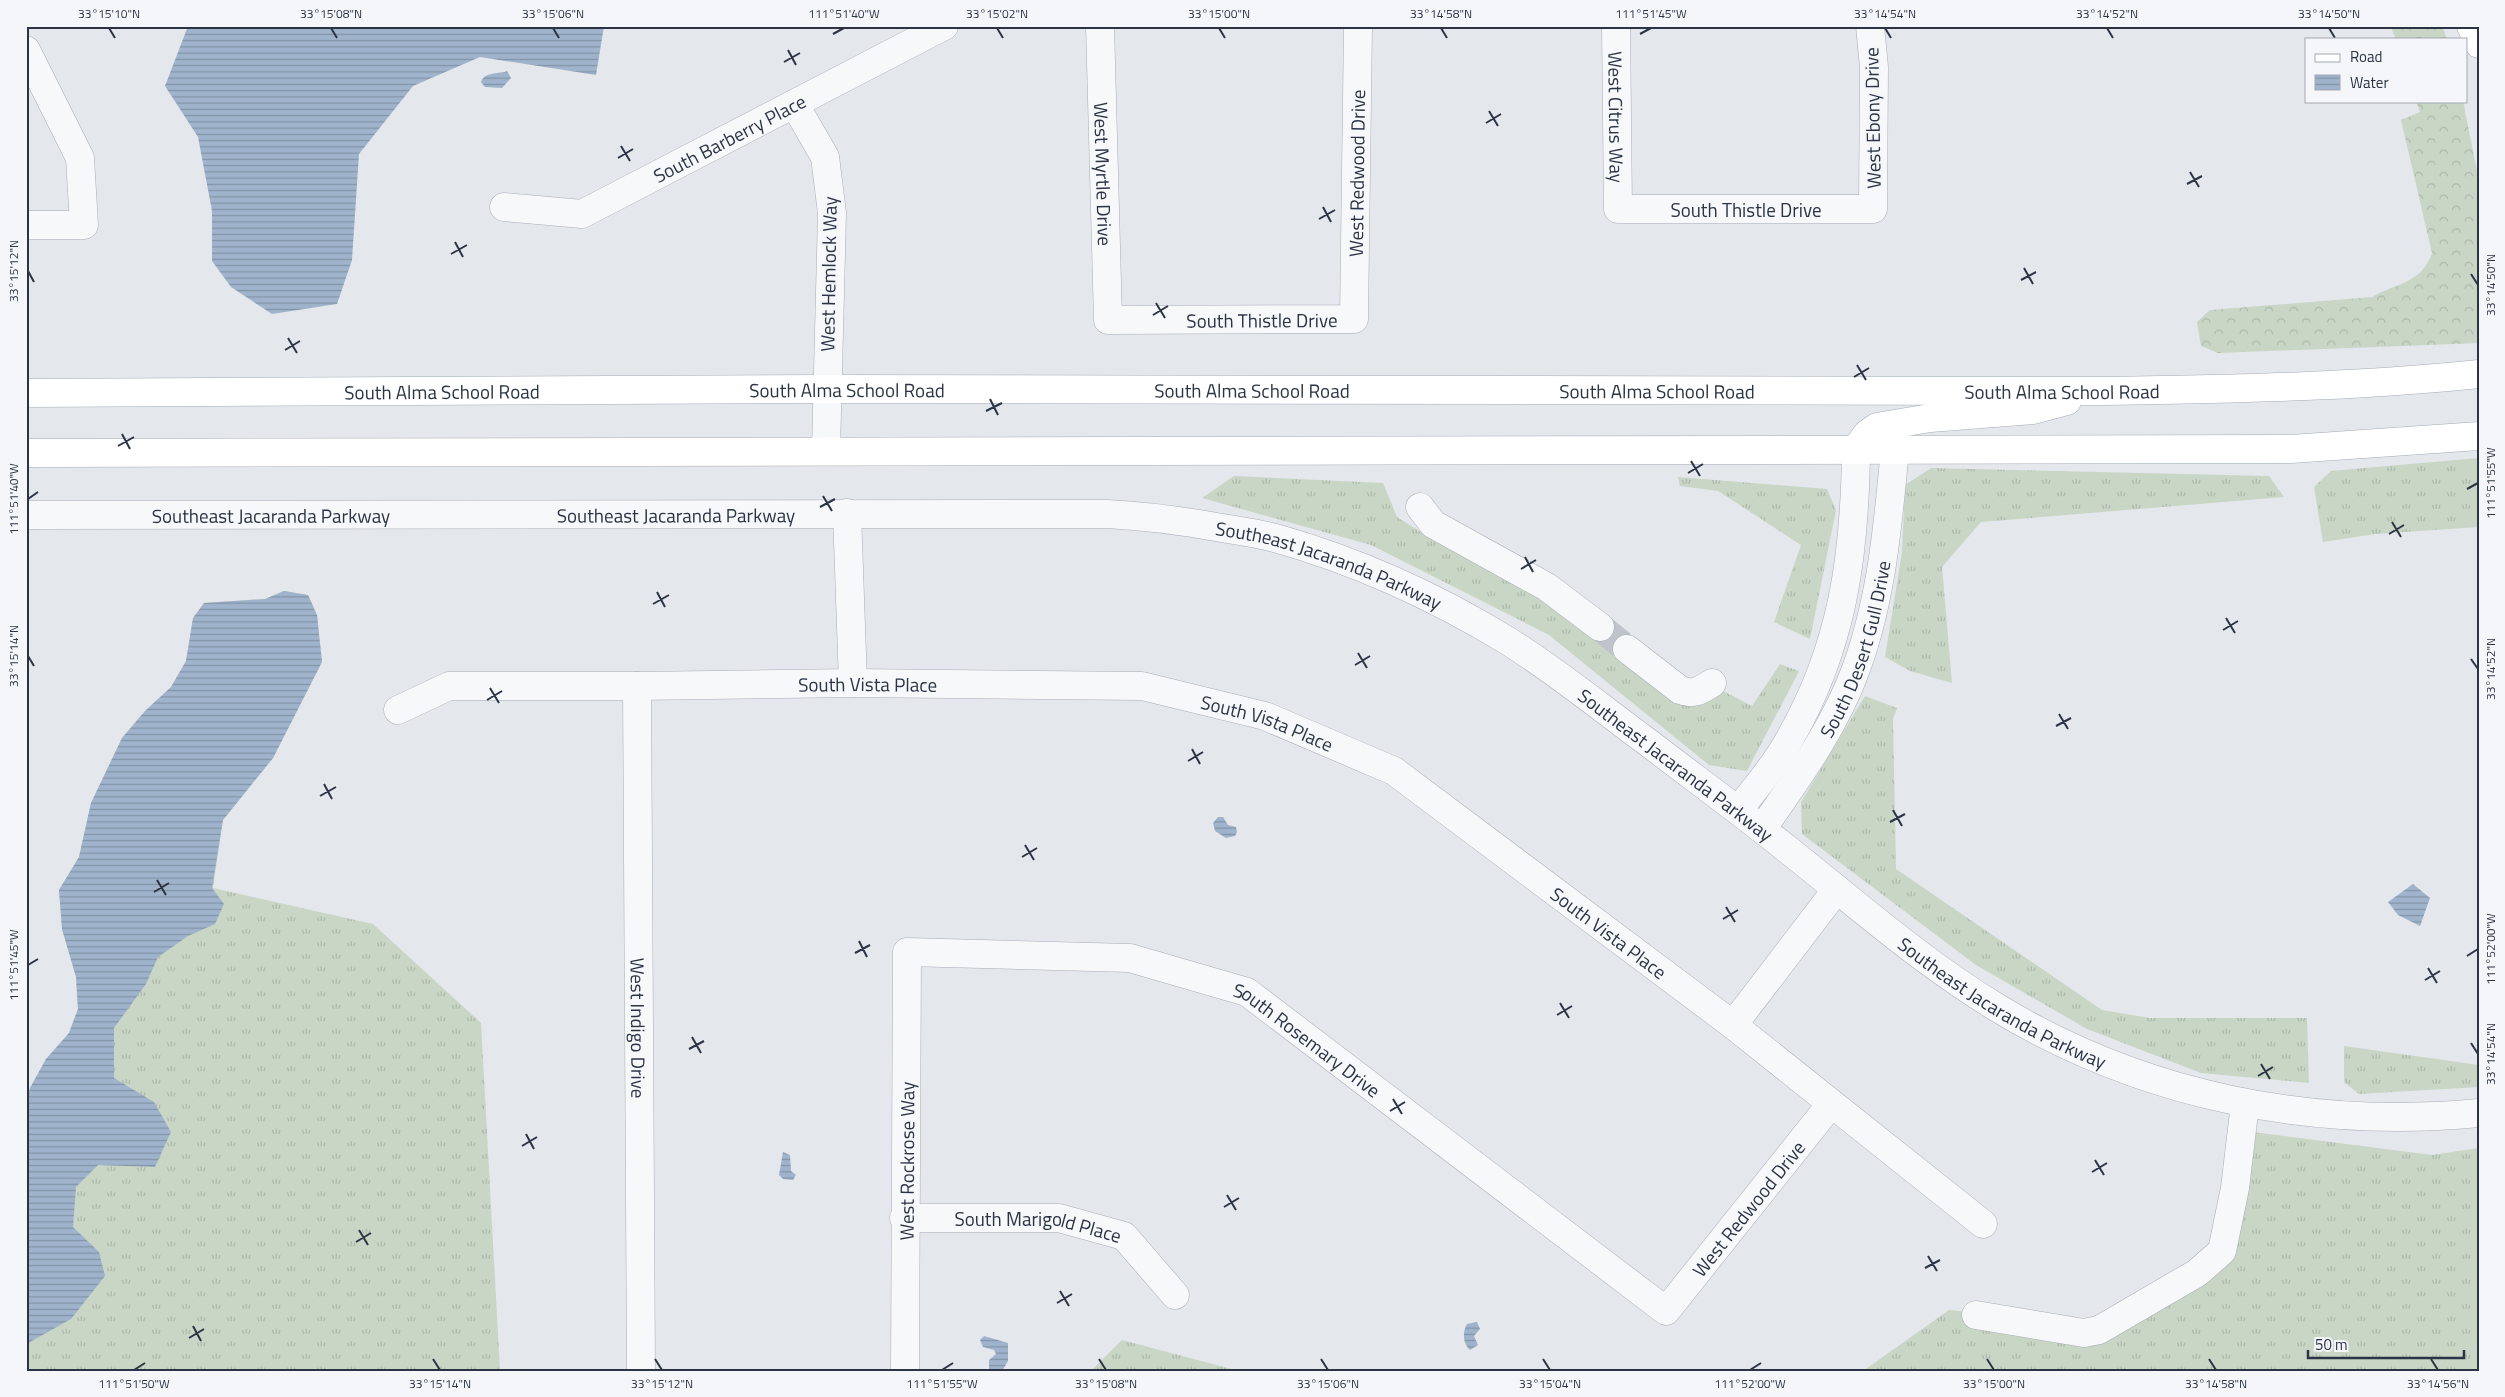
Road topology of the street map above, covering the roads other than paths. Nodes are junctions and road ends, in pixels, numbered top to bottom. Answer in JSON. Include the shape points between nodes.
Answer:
{"nodes":[{"id":1,"x":944,"y":26,"type":"edge"},
{"id":2,"x":1100,"y":26,"type":"edge"},
{"id":3,"x":1358,"y":26,"type":"edge"},
{"id":4,"x":1616,"y":26,"type":"edge"},
{"id":5,"x":1870,"y":26,"type":"edge"},
{"id":6,"x":2471,"y":26,"type":"edge"},
{"id":7,"x":2479,"y":44,"type":"edge"},
{"id":8,"x":26,"y":50,"type":"edge"},
{"id":9,"x":795,"y":105,"type":"junction"},
{"id":10,"x":504,"y":207,"type":"dead end"},
{"id":11,"x":1873,"y":209,"type":"joint"},
{"id":12,"x":1618,"y":210,"type":"joint"},
{"id":13,"x":26,"y":225,"type":"edge"},
{"id":14,"x":1354,"y":318,"type":"joint"},
{"id":15,"x":1108,"y":320,"type":"joint"},
{"id":16,"x":2479,"y":374,"type":"edge"},
{"id":17,"x":826,"y":389,"type":"junction"},
{"id":18,"x":2105,"y":390,"type":"junction"},
{"id":19,"x":26,"y":393,"type":"edge"},
{"id":20,"x":2479,"y":436,"type":"edge"},
{"id":21,"x":1856,"y":449,"type":"junction"},
{"id":22,"x":1895,"y":449,"type":"junction"},
{"id":23,"x":826,"y":451,"type":"junction"},
{"id":24,"x":26,"y":453,"type":"edge"},
{"id":25,"x":1420,"y":507,"type":"dead end"},
{"id":26,"x":847,"y":513,"type":"junction"},
{"id":27,"x":26,"y":515,"type":"edge"},
{"id":28,"x":1600,"y":628,"type":"tunnel mouth"},
{"id":29,"x":1627,"y":649,"type":"tunnel mouth"},
{"id":30,"x":853,"y":683,"type":"junction"},
{"id":31,"x":1712,"y":683,"type":"dead end"},
{"id":32,"x":637,"y":686,"type":"junction"},
{"id":33,"x":398,"y":710,"type":"dead end"},
{"id":34,"x":1738,"y":810,"type":"junction"},
{"id":35,"x":1762,"y":829,"type":"junction"},
{"id":36,"x":1837,"y":889,"type":"junction"},
{"id":37,"x":907,"y":952,"type":"joint"},
{"id":38,"x":1733,"y":1025,"type":"junction"},
{"id":39,"x":1831,"y":1104,"type":"junction"},
{"id":40,"x":2245,"y":1104,"type":"junction"},
{"id":41,"x":2479,"y":1113,"type":"edge"},
{"id":42,"x":904,"y":1218,"type":"junction"},
{"id":43,"x":1983,"y":1224,"type":"dead end"},
{"id":44,"x":1175,"y":1295,"type":"dead end"},
{"id":45,"x":1666,"y":1311,"type":"joint"},
{"id":46,"x":1976,"y":1315,"type":"dead end"},
{"id":47,"x":642,"y":1371,"type":"edge"},
{"id":48,"x":905,"y":1371,"type":"edge"}],
"edges":[{"from":1,"to":9,"type":"street","name":"South Barberry Place"},
{"from":2,"to":15,"type":"street","name":"West Myrtle Drive"},
{"from":3,"to":14,"type":"street","name":"West Redwood Drive"},
{"from":4,"to":12,"type":"street","name":"West Citrus Way"},
{"from":5,"to":11,"type":"street","name":"West Ebony Drive","via":[[1874,67]]},
{"from":6,"to":7,"type":"main road"},
{"from":8,"to":13,"type":"street","via":[[80,158],[84,225]]},
{"from":9,"to":10,"type":"street","name":"South Barberry Place","via":[[582,214]]},
{"from":9,"to":17,"type":"street","name":"West Hemlock Way","via":[[825,157],[832,213]]},
{"from":11,"to":12,"type":"street","name":"South Thistle Drive"},
{"from":14,"to":15,"type":"street","name":"South Thistle Drive"},
{"from":16,"to":18,"type":"main road","name":"South Alma School Road","via":[[2263,389]]},
{"from":17,"to":18,"type":"main road","name":"South Alma School Road"},
{"from":17,"to":19,"type":"main road","name":"South Alma School Road"},
{"from":17,"to":23,"type":"street","name":"West Hemlock Way"},
{"from":18,"to":21,"type":"main road","via":[[2033,410],[1930,418],[1878,427],[1866,434]]},
{"from":20,"to":22,"type":"main road","via":[[2291,449]]},
{"from":21,"to":22,"type":"main road"},
{"from":21,"to":23,"type":"main road"},
{"from":21,"to":34,"type":"street","name":"South Desert Gull Drive","via":[[1851,554],[1843,603],[1828,658],[1788,741]]},
{"from":22,"to":35,"type":"street","name":"South Desert Gull Drive","via":[[1880,580],[1856,670],[1805,767]]},
{"from":23,"to":24,"type":"main road"},
{"from":25,"to":28,"type":"street","via":[[1433,524],[1547,587]]},
{"from":26,"to":27,"type":"street","name":"Southeast Jacaranda Parkway"},
{"from":26,"to":30,"type":"street"},
{"from":26,"to":34,"type":"street","name":"Southeast Jacaranda Parkway","via":[[1141,516],[1271,536],[1317,550],[1421,594],[1510,642]]},
{"from":29,"to":31,"type":"street","via":[[1680,690],[1690,694]]},
{"from":30,"to":32,"type":"street","name":"South Vista Place"},
{"from":30,"to":38,"type":"street","name":"South Vista Place","via":[[1142,686],[1265,716],[1394,771]]},
{"from":32,"to":33,"type":"street","name":"South Vista Place","via":[[449,686]]},
{"from":32,"to":47,"type":"street","name":"West Indigo Drive"},
{"from":34,"to":35,"type":"street","name":"Southeast Jacaranda Parkway"},
{"from":35,"to":36,"type":"street","name":"Southeast Jacaranda Parkway"},
{"from":36,"to":38,"type":"street"},
{"from":36,"to":40,"type":"street","name":"Southeast Jacaranda Parkway","via":[[1948,976],[1998,1009],[2047,1035],[2158,1082]]},
{"from":37,"to":42,"type":"street","name":"West Rockrose Way"},
{"from":37,"to":45,"type":"street","name":"South Rosemary Drive","via":[[1130,958],[1246,992]]},
{"from":38,"to":39,"type":"street","name":"South Vista Place"},
{"from":39,"to":43,"type":"street","name":"South Vista Place"},
{"from":39,"to":45,"type":"street","name":"West Redwood Drive"},
{"from":40,"to":41,"type":"street","name":"Southeast Jacaranda Parkway","via":[[2373,1116]]},
{"from":40,"to":46,"type":"street","via":[[2235,1188],[2222,1251],[2198,1273],[2099,1330],[2084,1333]]},
{"from":42,"to":44,"type":"street","name":"South Marigold Place","via":[[1059,1218],[1124,1236]]},
{"from":42,"to":48,"type":"street","name":"West Rockrose Way"}]}
